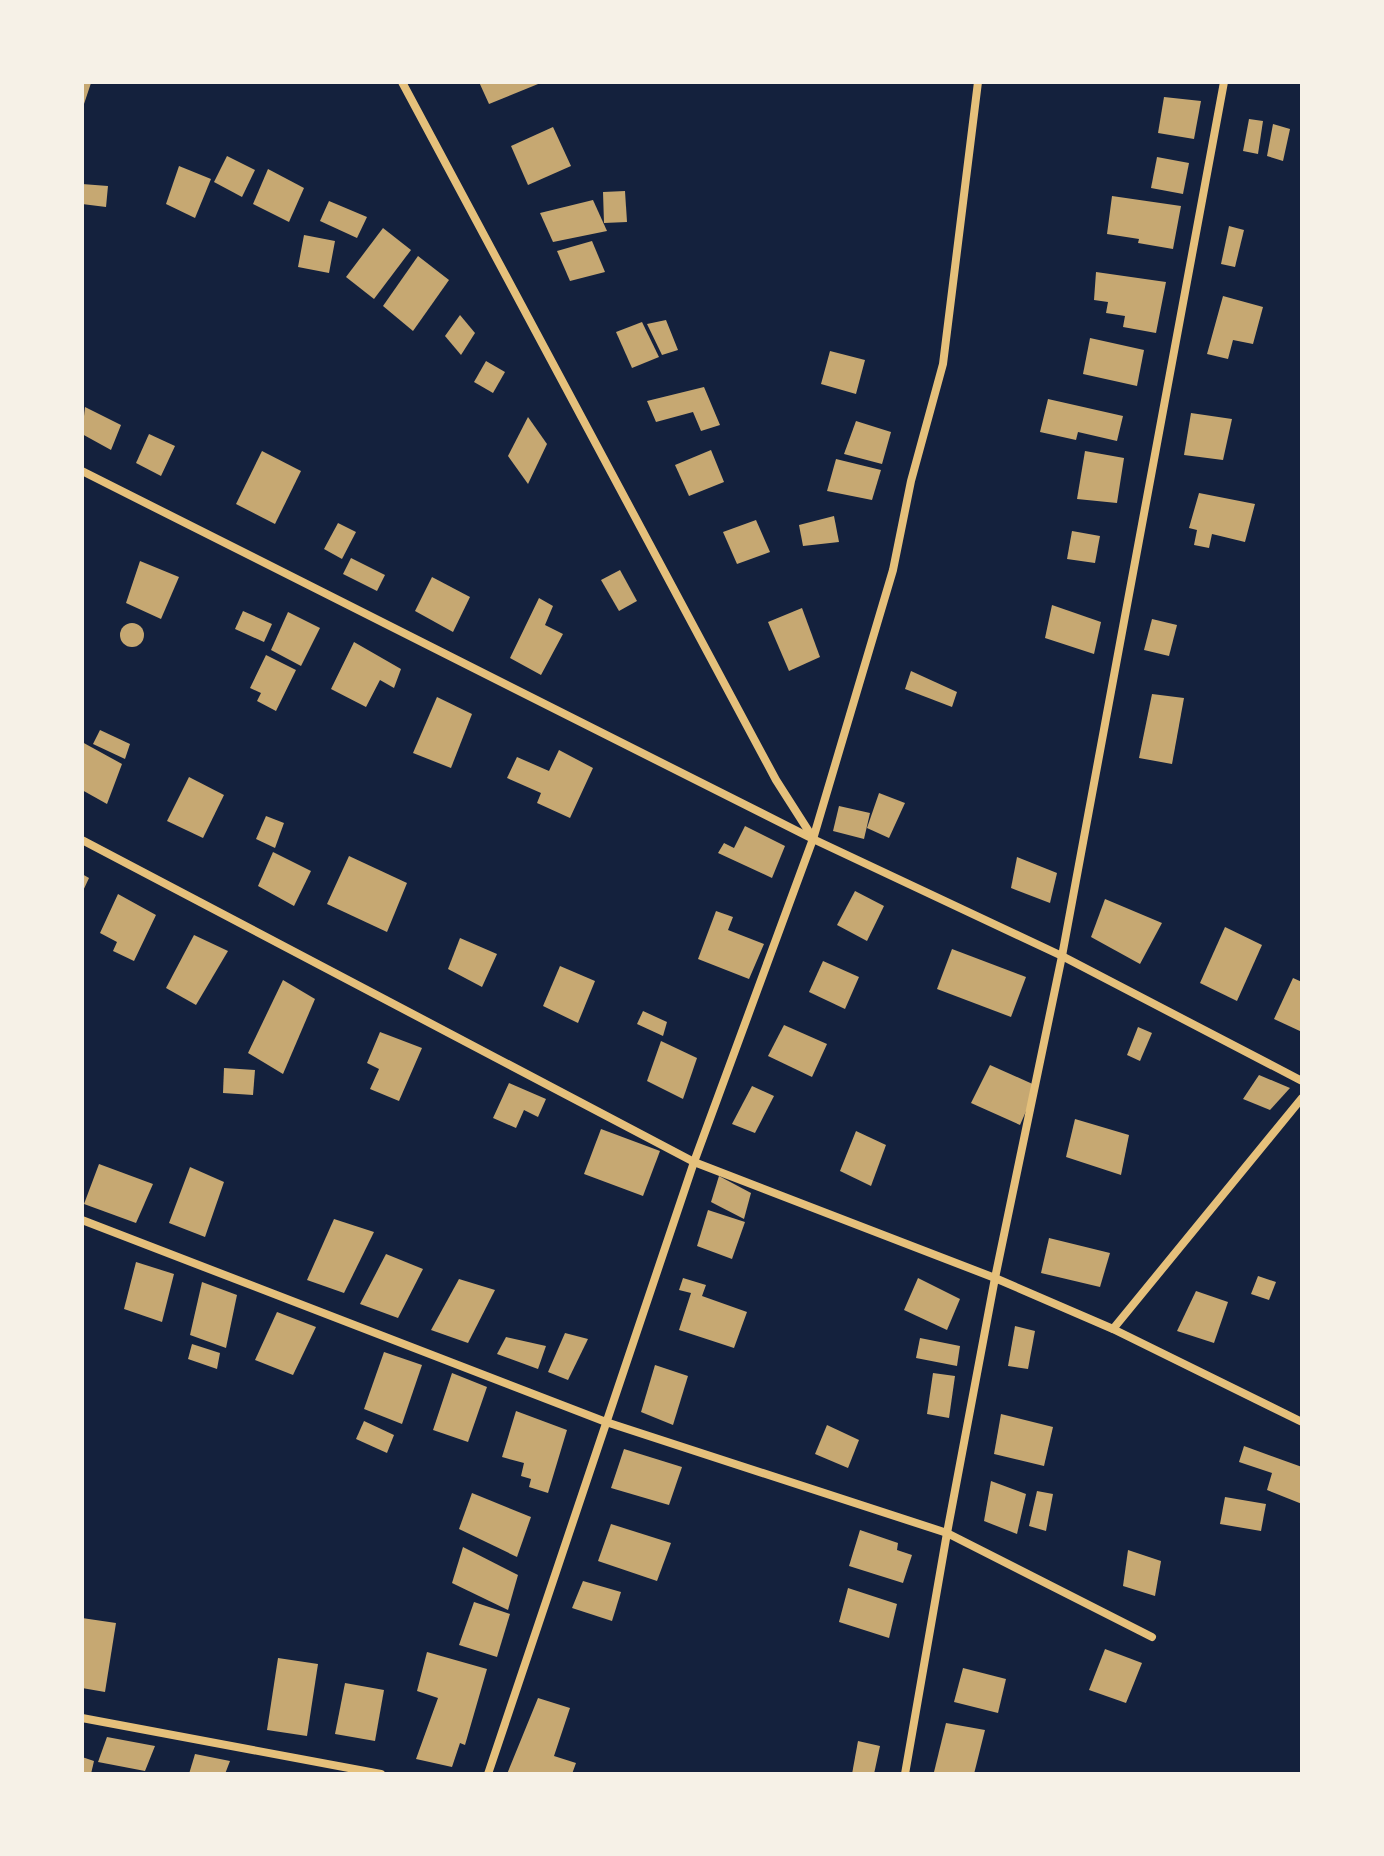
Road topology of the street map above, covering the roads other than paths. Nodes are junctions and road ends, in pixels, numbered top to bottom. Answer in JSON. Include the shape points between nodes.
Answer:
{"nodes":[{"id":1,"x":402,"y":82,"type":"edge"},
{"id":2,"x":978,"y":82,"type":"edge"},
{"id":3,"x":1224,"y":82,"type":"edge"},
{"id":4,"x":82,"y":471,"type":"edge"},
{"id":5,"x":813,"y":839,"type":"junction"},
{"id":6,"x":82,"y":840,"type":"edge"},
{"id":7,"x":1062,"y":956,"type":"junction"},
{"id":8,"x":1302,"y":1081,"type":"edge"},
{"id":9,"x":1302,"y":1098,"type":"edge"},
{"id":10,"x":694,"y":1162,"type":"junction"},
{"id":11,"x":82,"y":1220,"type":"edge"},
{"id":12,"x":995,"y":1278,"type":"junction"},
{"id":13,"x":1113,"y":1329,"type":"junction"},
{"id":14,"x":606,"y":1422,"type":"junction"},
{"id":15,"x":1302,"y":1422,"type":"edge"},
{"id":16,"x":947,"y":1533,"type":"junction"},
{"id":17,"x":1152,"y":1637,"type":"dead end"},
{"id":18,"x":82,"y":1718,"type":"edge"},
{"id":19,"x":381,"y":1774,"type":"edge"},
{"id":20,"x":488,"y":1774,"type":"edge"},
{"id":21,"x":905,"y":1774,"type":"edge"}],
"edges":[{"from":1,"to":5,"type":"street","via":[[776,780]]},
{"from":2,"to":5,"type":"street","via":[[943,364],[893,570]]},
{"from":3,"to":7,"type":"street"},
{"from":4,"to":5,"type":"street"},
{"from":5,"to":7,"type":"street"},
{"from":5,"to":10,"type":"street"},
{"from":6,"to":10,"type":"street"},
{"from":7,"to":8,"type":"street"},
{"from":7,"to":12,"type":"street"},
{"from":9,"to":13,"type":"street"},
{"from":10,"to":12,"type":"street"},
{"from":10,"to":14,"type":"street"},
{"from":11,"to":14,"type":"street"},
{"from":12,"to":13,"type":"street"},
{"from":12,"to":16,"type":"street"},
{"from":13,"to":15,"type":"street"},
{"from":14,"to":16,"type":"street"},
{"from":14,"to":20,"type":"street"},
{"from":16,"to":17,"type":"street"},
{"from":16,"to":21,"type":"street"},
{"from":18,"to":19,"type":"street"}]}
